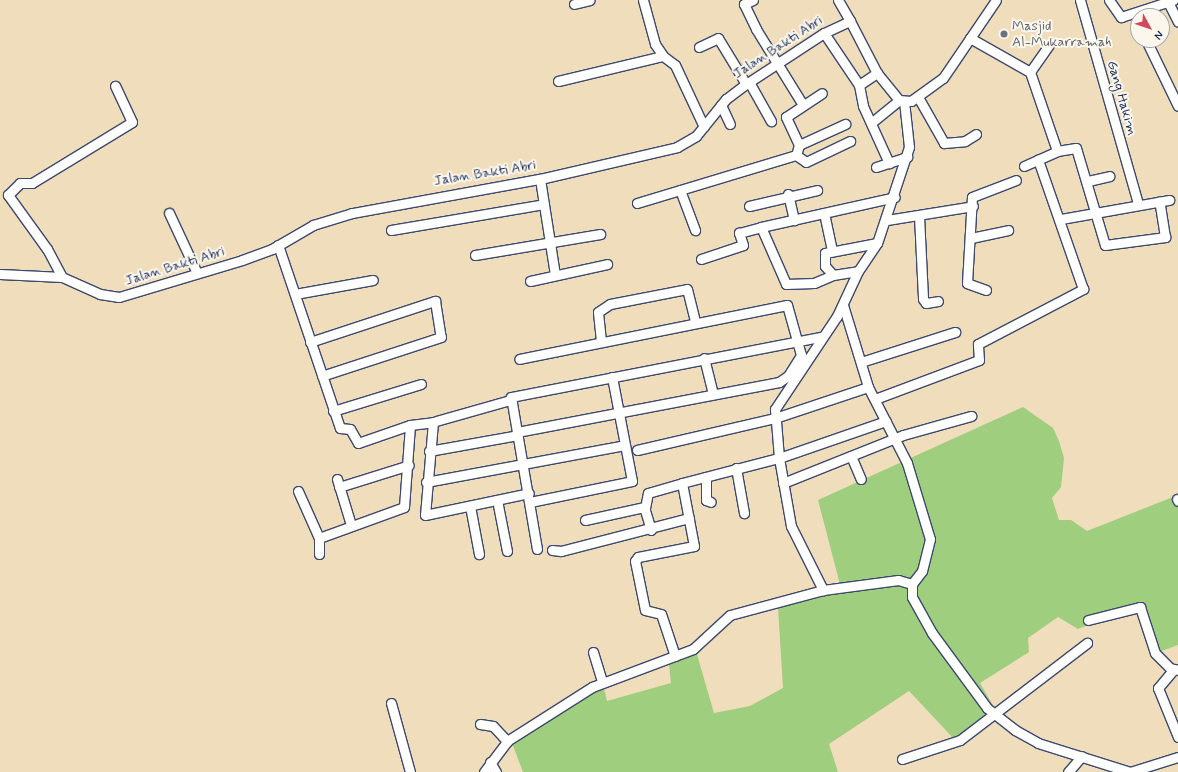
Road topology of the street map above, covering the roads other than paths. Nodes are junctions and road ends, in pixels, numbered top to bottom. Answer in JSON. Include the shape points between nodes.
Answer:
{"nodes":[{"id":1,"x":590,"y":0,"type":"edge"},
{"id":2,"x":643,"y":0,"type":"edge"},
{"id":3,"x":752,"y":0,"type":"edge"},
{"id":4,"x":838,"y":0,"type":"edge"},
{"id":5,"x":996,"y":0,"type":"edge"},
{"id":6,"x":1080,"y":0,"type":"edge"},
{"id":7,"x":1109,"y":0,"type":"edge"},
{"id":8,"x":1171,"y":1,"type":"edge"},
{"id":9,"x":574,"y":4,"type":"dead end"},
{"id":10,"x":850,"y":21,"type":"junction"},
{"id":11,"x":1178,"y":22,"type":"edge"},
{"id":12,"x":824,"y":33,"type":"junction"},
{"id":13,"x":970,"y":38,"type":"junction"},
{"id":14,"x":1050,"y":45,"type":"dead end"},
{"id":15,"x":699,"y":47,"type":"dead end"},
{"id":16,"x":1150,"y":48,"type":"edge"},
{"id":17,"x":663,"y":56,"type":"junction"},
{"id":18,"x":777,"y":62,"type":"junction"},
{"id":19,"x":1030,"y":72,"type":"junction"},
{"id":20,"x":877,"y":73,"type":"junction"},
{"id":21,"x":558,"y":81,"type":"dead end"},
{"id":22,"x":747,"y":83,"type":"junction"},
{"id":23,"x":859,"y":85,"type":"junction"},
{"id":24,"x":115,"y":86,"type":"dead end"},
{"id":25,"x":822,"y":93,"type":"dead end"},
{"id":26,"x":918,"y":97,"type":"junction"},
{"id":27,"x":902,"y":101,"type":"junction"},
{"id":28,"x":720,"y":105,"type":"junction"},
{"id":29,"x":803,"y":105,"type":"junction"},
{"id":30,"x":1178,"y":106,"type":"edge"},
{"id":31,"x":771,"y":121,"type":"dead end"},
{"id":32,"x":871,"y":122,"type":"junction"},
{"id":33,"x":730,"y":124,"type":"dead end"},
{"id":34,"x":845,"y":124,"type":"dead end"},
{"id":35,"x":704,"y":127,"type":"junction"},
{"id":36,"x":976,"y":134,"type":"dead end"},
{"id":37,"x":850,"y":142,"type":"dead end"},
{"id":38,"x":799,"y":145,"type":"junction"},
{"id":39,"x":1057,"y":151,"type":"junction"},
{"id":40,"x":796,"y":155,"type":"junction"},
{"id":41,"x":907,"y":157,"type":"junction"},
{"id":42,"x":1038,"y":160,"type":"junction"},
{"id":43,"x":889,"y":163,"type":"junction"},
{"id":44,"x":1024,"y":166,"type":"dead end"},
{"id":45,"x":876,"y":167,"type":"dead end"},
{"id":46,"x":1109,"y":176,"type":"dead end"},
{"id":47,"x":540,"y":179,"type":"junction"},
{"id":48,"x":1016,"y":180,"type":"dead end"},
{"id":49,"x":1088,"y":181,"type":"junction"},
{"id":50,"x":680,"y":190,"type":"junction"},
{"id":51,"x":817,"y":190,"type":"dead end"},
{"id":52,"x":788,"y":194,"type":"junction"},
{"id":53,"x":895,"y":197,"type":"junction"},
{"id":54,"x":1170,"y":200,"type":"dead end"},
{"id":55,"x":1159,"y":201,"type":"junction"},
{"id":56,"x":637,"y":202,"type":"dead end"},
{"id":57,"x":544,"y":204,"type":"junction"},
{"id":58,"x":1138,"y":204,"type":"junction"},
{"id":59,"x":749,"y":206,"type":"dead end"},
{"id":60,"x":972,"y":206,"type":"junction"},
{"id":61,"x":1096,"y":210,"type":"junction"},
{"id":62,"x":169,"y":213,"type":"dead end"},
{"id":63,"x":824,"y":213,"type":"junction"},
{"id":64,"x":919,"y":216,"type":"junction"},
{"id":65,"x":1061,"y":219,"type":"junction"},
{"id":66,"x":794,"y":220,"type":"junction"},
{"id":67,"x":887,"y":220,"type":"junction"},
{"id":68,"x":761,"y":227,"type":"junction"},
{"id":69,"x":391,"y":230,"type":"dead end"},
{"id":70,"x":695,"y":230,"type":"dead end"},
{"id":71,"x":1008,"y":230,"type":"dead end"},
{"id":72,"x":600,"y":234,"type":"dead end"},
{"id":73,"x":971,"y":238,"type":"junction"},
{"id":74,"x":550,"y":243,"type":"junction"},
{"id":75,"x":877,"y":243,"type":"junction"},
{"id":76,"x":278,"y":245,"type":"junction"},
{"id":77,"x":832,"y":251,"type":"junction"},
{"id":78,"x":475,"y":255,"type":"dead end"},
{"id":79,"x":701,"y":259,"type":"dead end"},
{"id":80,"x":607,"y":264,"type":"dead end"},
{"id":81,"x":858,"y":271,"type":"junction"},
{"id":82,"x":196,"y":273,"type":"junction"},
{"id":83,"x":0,"y":274,"type":"edge"},
{"id":84,"x":555,"y":275,"type":"junction"},
{"id":85,"x":833,"y":275,"type":"junction"},
{"id":86,"x":62,"y":277,"type":"junction"},
{"id":87,"x":373,"y":280,"type":"dead end"},
{"id":88,"x":530,"y":280,"type":"dead end"},
{"id":89,"x":986,"y":290,"type":"dead end"},
{"id":90,"x":295,"y":294,"type":"junction"},
{"id":91,"x":938,"y":301,"type":"dead end"},
{"id":92,"x":843,"y":305,"type":"junction"},
{"id":93,"x":695,"y":322,"type":"junction"},
{"id":94,"x":955,"y":332,"type":"dead end"},
{"id":95,"x":821,"y":337,"type":"junction"},
{"id":96,"x":799,"y":339,"type":"junction"},
{"id":97,"x":601,"y":341,"type":"junction"},
{"id":98,"x":310,"y":342,"type":"junction"},
{"id":99,"x":704,"y":358,"type":"junction"},
{"id":100,"x":519,"y":359,"type":"dead end"},
{"id":101,"x":861,"y":362,"type":"junction"},
{"id":102,"x":322,"y":376,"type":"junction"},
{"id":103,"x":612,"y":377,"type":"junction"},
{"id":104,"x":421,"y":384,"type":"dead end"},
{"id":105,"x":868,"y":387,"type":"junction"},
{"id":106,"x":713,"y":394,"type":"junction"},
{"id":107,"x":875,"y":399,"type":"junction"},
{"id":108,"x":510,"y":400,"type":"junction"},
{"id":109,"x":333,"y":411,"type":"junction"},
{"id":110,"x":618,"y":412,"type":"junction"},
{"id":111,"x":971,"y":416,"type":"dead end"},
{"id":112,"x":774,"y":418,"type":"junction"},
{"id":113,"x":436,"y":421,"type":"dead end"},
{"id":114,"x":886,"y":421,"type":"junction"},
{"id":115,"x":410,"y":425,"type":"junction"},
{"id":116,"x":517,"y":433,"type":"junction"},
{"id":117,"x":896,"y":439,"type":"junction"},
{"id":118,"x":625,"y":446,"type":"junction"},
{"id":119,"x":638,"y":450,"type":"dead end"},
{"id":120,"x":430,"y":451,"type":"junction"},
{"id":121,"x":851,"y":456,"type":"junction"},
{"id":122,"x":779,"y":458,"type":"junction"},
{"id":123,"x":409,"y":464,"type":"junction"},
{"id":124,"x":523,"y":466,"type":"junction"},
{"id":125,"x":736,"y":468,"type":"junction"},
{"id":126,"x":706,"y":477,"type":"junction"},
{"id":127,"x":861,"y":479,"type":"dead end"},
{"id":128,"x":426,"y":482,"type":"junction"},
{"id":129,"x":682,"y":483,"type":"junction"},
{"id":130,"x":783,"y":484,"type":"junction"},
{"id":131,"x":298,"y":491,"type":"dead end"},
{"id":132,"x":530,"y":498,"type":"junction"},
{"id":133,"x":497,"y":500,"type":"junction"},
{"id":134,"x":711,"y":502,"type":"dead end"},
{"id":135,"x":470,"y":506,"type":"junction"},
{"id":136,"x":645,"y":508,"type":"junction"},
{"id":137,"x":744,"y":513,"type":"dead end"},
{"id":138,"x":689,"y":518,"type":"junction"},
{"id":139,"x":586,"y":520,"type":"dead end"},
{"id":140,"x":351,"y":525,"type":"junction"},
{"id":141,"x":651,"y":530,"type":"junction"},
{"id":142,"x":319,"y":538,"type":"junction"},
{"id":143,"x":537,"y":549,"type":"dead end"},
{"id":144,"x":552,"y":550,"type":"dead end"},
{"id":145,"x":507,"y":551,"type":"dead end"},
{"id":146,"x":319,"y":554,"type":"dead end"},
{"id":147,"x":479,"y":554,"type":"dead end"},
{"id":148,"x":912,"y":584,"type":"junction"},
{"id":149,"x":823,"y":590,"type":"junction"},
{"id":150,"x":1088,"y":620,"type":"dead end"},
{"id":151,"x":1087,"y":643,"type":"dead end"},
{"id":152,"x":593,"y":652,"type":"dead end"},
{"id":153,"x":675,"y":656,"type":"junction"},
{"id":154,"x":1176,"y":670,"type":"edge"},
{"id":155,"x":602,"y":681,"type":"junction"},
{"id":156,"x":391,"y":703,"type":"dead end"},
{"id":157,"x":993,"y":714,"type":"junction"},
{"id":158,"x":480,"y":724,"type":"dead end"},
{"id":159,"x":1178,"y":737,"type":"edge"},
{"id":160,"x":507,"y":741,"type":"junction"},
{"id":161,"x":1082,"y":756,"type":"junction"},
{"id":162,"x":1178,"y":757,"type":"edge"},
{"id":163,"x":902,"y":759,"type":"dead end"},
{"id":164,"x":490,"y":762,"type":"junction"},
{"id":165,"x":410,"y":772,"type":"edge"},
{"id":166,"x":484,"y":772,"type":"edge"},
{"id":167,"x":496,"y":772,"type":"edge"},
{"id":168,"x":1068,"y":772,"type":"edge"},
{"id":169,"x":1130,"y":772,"type":"edge"}],
"edges":[{"from":1,"to":9,"type":"street"},
{"from":2,"to":17,"type":"street","via":[[655,44]]},
{"from":3,"to":18,"type":"street","via":[[744,5]]},
{"from":4,"to":10,"type":"street"},
{"from":5,"to":13,"type":"street"},
{"from":6,"to":58,"type":"street","name":"Gang Hakim"},
{"from":7,"to":8,"type":"street","via":[[1121,17]]},
{"from":8,"to":11,"type":"street"},
{"from":10,"to":12,"type":"street","name":"Jalan Bakti Abri"},
{"from":10,"to":20,"type":"street"},
{"from":12,"to":18,"type":"street","name":"Jalan Bakti Abri"},
{"from":12,"to":23,"type":"street"},
{"from":13,"to":19,"type":"street"},
{"from":13,"to":26,"type":"street","via":[[943,78]]},
{"from":14,"to":19,"type":"street"},
{"from":15,"to":22,"type":"street","via":[[718,38]]},
{"from":16,"to":30,"type":"street"},
{"from":17,"to":21,"type":"street"},
{"from":17,"to":35,"type":"street","via":[[675,65]]},
{"from":18,"to":22,"type":"street","name":"Jalan Bakti Abri"},
{"from":18,"to":29,"type":"street"},
{"from":19,"to":39,"type":"street"},
{"from":20,"to":23,"type":"street"},
{"from":20,"to":27,"type":"street"},
{"from":22,"to":28,"type":"street","name":"Jalan Bakti Abri"},
{"from":22,"to":31,"type":"street"},
{"from":23,"to":32,"type":"street"},
{"from":24,"to":86,"type":"street","via":[[132,122],[32,182],[20,182],[8,195],[47,249]]},
{"from":25,"to":29,"type":"street"},
{"from":26,"to":27,"type":"street"},
{"from":26,"to":36,"type":"street","via":[[944,143],[965,141]]},
{"from":27,"to":32,"type":"street"},
{"from":27,"to":41,"type":"street","via":[[909,138]]},
{"from":28,"to":33,"type":"street"},
{"from":28,"to":35,"type":"street","name":"Jalan Bakti Abri"},
{"from":29,"to":38,"type":"street","via":[[786,119]]},
{"from":32,"to":43,"type":"street"},
{"from":34,"to":38,"type":"street"},
{"from":35,"to":47,"type":"street","name":"Jalan Bakti Abri","via":[[678,147]]},
{"from":37,"to":40,"type":"street","via":[[806,162]]},
{"from":38,"to":40,"type":"street"},
{"from":39,"to":42,"type":"street"},
{"from":39,"to":49,"type":"street","via":[[1076,148]]},
{"from":40,"to":50,"type":"street"},
{"from":41,"to":43,"type":"street"},
{"from":41,"to":53,"type":"street"},
{"from":42,"to":44,"type":"street"},
{"from":42,"to":65,"type":"street"},
{"from":43,"to":45,"type":"street"},
{"from":46,"to":49,"type":"street"},
{"from":47,"to":57,"type":"street"},
{"from":47,"to":76,"type":"street","name":"Jalan Bakti Abri","via":[[352,213],[313,225]]},
{"from":48,"to":60,"type":"street","via":[[975,193]]},
{"from":49,"to":61,"type":"street"},
{"from":50,"to":56,"type":"street"},
{"from":50,"to":70,"type":"street"},
{"from":51,"to":52,"type":"street"},
{"from":52,"to":59,"type":"street"},
{"from":52,"to":66,"type":"street"},
{"from":53,"to":63,"type":"street"},
{"from":53,"to":67,"type":"street"},
{"from":54,"to":55,"type":"street"},
{"from":55,"to":58,"type":"street"},
{"from":55,"to":61,"type":"street","via":[[1167,233],[1162,239],[1106,245]]},
{"from":57,"to":69,"type":"street"},
{"from":57,"to":74,"type":"street"},
{"from":58,"to":61,"type":"street"},
{"from":60,"to":64,"type":"street"},
{"from":60,"to":73,"type":"street"},
{"from":61,"to":65,"type":"street"},
{"from":62,"to":82,"type":"street"},
{"from":63,"to":66,"type":"street"},
{"from":63,"to":77,"type":"street"},
{"from":64,"to":67,"type":"street"},
{"from":64,"to":91,"type":"street","via":[[923,299],[926,303]]},
{"from":65,"to":107,"type":"street","via":[[1082,286],[1080,292],[978,344],[979,360]]},
{"from":66,"to":68,"type":"street"},
{"from":67,"to":75,"type":"street"},
{"from":68,"to":79,"type":"street","via":[[740,233],[743,245]]},
{"from":68,"to":85,"type":"street","via":[[786,284],[814,283]]},
{"from":71,"to":73,"type":"street"},
{"from":72,"to":74,"type":"street"},
{"from":73,"to":89,"type":"street","via":[[967,285]]},
{"from":74,"to":78,"type":"street"},
{"from":74,"to":84,"type":"street"},
{"from":75,"to":77,"type":"street"},
{"from":75,"to":81,"type":"street"},
{"from":76,"to":82,"type":"street","name":"Jalan Bakti Abri"},
{"from":76,"to":90,"type":"street"},
{"from":77,"to":85,"type":"street","via":[[824,255],[826,269]]},
{"from":80,"to":84,"type":"street"},
{"from":81,"to":85,"type":"street"},
{"from":81,"to":92,"type":"street"},
{"from":82,"to":86,"type":"street","name":"Jalan Bakti Abri","via":[[119,297],[100,294]]},
{"from":83,"to":86,"type":"street","name":"Jalan Bakti Abri"},
{"from":84,"to":88,"type":"street"},
{"from":87,"to":90,"type":"street"},
{"from":90,"to":98,"type":"street"},
{"from":92,"to":95,"type":"street"},
{"from":92,"to":101,"type":"street"},
{"from":93,"to":96,"type":"street","via":[[787,305]]},
{"from":93,"to":97,"type":"street"},
{"from":93,"to":97,"type":"street","via":[[687,290],[610,304],[598,312]]},
{"from":94,"to":101,"type":"street"},
{"from":95,"to":96,"type":"street"},
{"from":95,"to":112,"type":"street","via":[[778,402]]},
{"from":96,"to":99,"type":"street"},
{"from":96,"to":106,"type":"street","via":[[800,358],[783,380]]},
{"from":97,"to":100,"type":"street"},
{"from":98,"to":102,"type":"street"},
{"from":98,"to":102,"type":"street","via":[[435,301],[441,337]]},
{"from":99,"to":103,"type":"street"},
{"from":99,"to":106,"type":"street"},
{"from":101,"to":105,"type":"street"},
{"from":102,"to":109,"type":"street"},
{"from":103,"to":108,"type":"street","via":[[518,394]]},
{"from":103,"to":110,"type":"street"},
{"from":104,"to":109,"type":"street"},
{"from":105,"to":107,"type":"street"},
{"from":105,"to":112,"type":"street"},
{"from":106,"to":110,"type":"street"},
{"from":107,"to":114,"type":"street"},
{"from":108,"to":113,"type":"street"},
{"from":108,"to":116,"type":"street"},
{"from":109,"to":115,"type":"street","via":[[340,428],[350,428],[358,443]]},
{"from":110,"to":116,"type":"street"},
{"from":110,"to":118,"type":"street"},
{"from":111,"to":117,"type":"street"},
{"from":112,"to":119,"type":"street"},
{"from":112,"to":122,"type":"street"},
{"from":114,"to":117,"type":"street"},
{"from":114,"to":122,"type":"street"},
{"from":115,"to":120,"type":"street","via":[[433,422]]},
{"from":115,"to":123,"type":"street"},
{"from":116,"to":120,"type":"street"},
{"from":116,"to":124,"type":"street"},
{"from":117,"to":121,"type":"street"},
{"from":117,"to":148,"type":"street","via":[[930,538],[922,571]]},
{"from":118,"to":124,"type":"street"},
{"from":118,"to":132,"type":"street","via":[[632,481]]},
{"from":120,"to":128,"type":"street"},
{"from":121,"to":127,"type":"street"},
{"from":121,"to":130,"type":"street"},
{"from":122,"to":125,"type":"street"},
{"from":122,"to":130,"type":"street"},
{"from":123,"to":140,"type":"street","via":[[404,507]]},
{"from":123,"to":140,"type":"street","via":[[338,483]]},
{"from":124,"to":128,"type":"street"},
{"from":124,"to":132,"type":"street"},
{"from":125,"to":126,"type":"street"},
{"from":125,"to":137,"type":"street"},
{"from":126,"to":129,"type":"street"},
{"from":126,"to":134,"type":"street","via":[[706,500]]},
{"from":128,"to":135,"type":"street","via":[[425,515]]},
{"from":129,"to":136,"type":"street","via":[[648,493]]},
{"from":129,"to":138,"type":"street"},
{"from":130,"to":149,"type":"street","via":[[791,526]]},
{"from":131,"to":142,"type":"street"},
{"from":132,"to":133,"type":"street"},
{"from":132,"to":143,"type":"street"},
{"from":133,"to":135,"type":"street"},
{"from":133,"to":145,"type":"street"},
{"from":135,"to":147,"type":"street"},
{"from":136,"to":139,"type":"street"},
{"from":136,"to":141,"type":"street"},
{"from":138,"to":141,"type":"street"},
{"from":138,"to":153,"type":"street","via":[[694,544],[691,548],[638,557],[635,561],[645,610],[661,614]]},
{"from":140,"to":142,"type":"street"},
{"from":141,"to":144,"type":"street"},
{"from":142,"to":146,"type":"street"},
{"from":148,"to":149,"type":"street","via":[[898,580]]},
{"from":148,"to":157,"type":"street","via":[[912,597],[924,620]]},
{"from":149,"to":153,"type":"street","via":[[730,615],[696,647]]},
{"from":150,"to":154,"type":"street","via":[[1140,608],[1155,653]]},
{"from":151,"to":157,"type":"street"},
{"from":152,"to":155,"type":"street"},
{"from":153,"to":155,"type":"street"},
{"from":154,"to":159,"type":"street","via":[[1158,688]]},
{"from":155,"to":160,"type":"street"},
{"from":156,"to":165,"type":"street"},
{"from":157,"to":161,"type":"street","via":[[1038,743]]},
{"from":157,"to":163,"type":"street","via":[[960,740]]},
{"from":158,"to":160,"type":"street","via":[[493,726]]},
{"from":160,"to":164,"type":"street"},
{"from":161,"to":168,"type":"street"},
{"from":161,"to":169,"type":"street"},
{"from":162,"to":169,"type":"street"},
{"from":164,"to":166,"type":"street"},
{"from":164,"to":167,"type":"street"}]}
